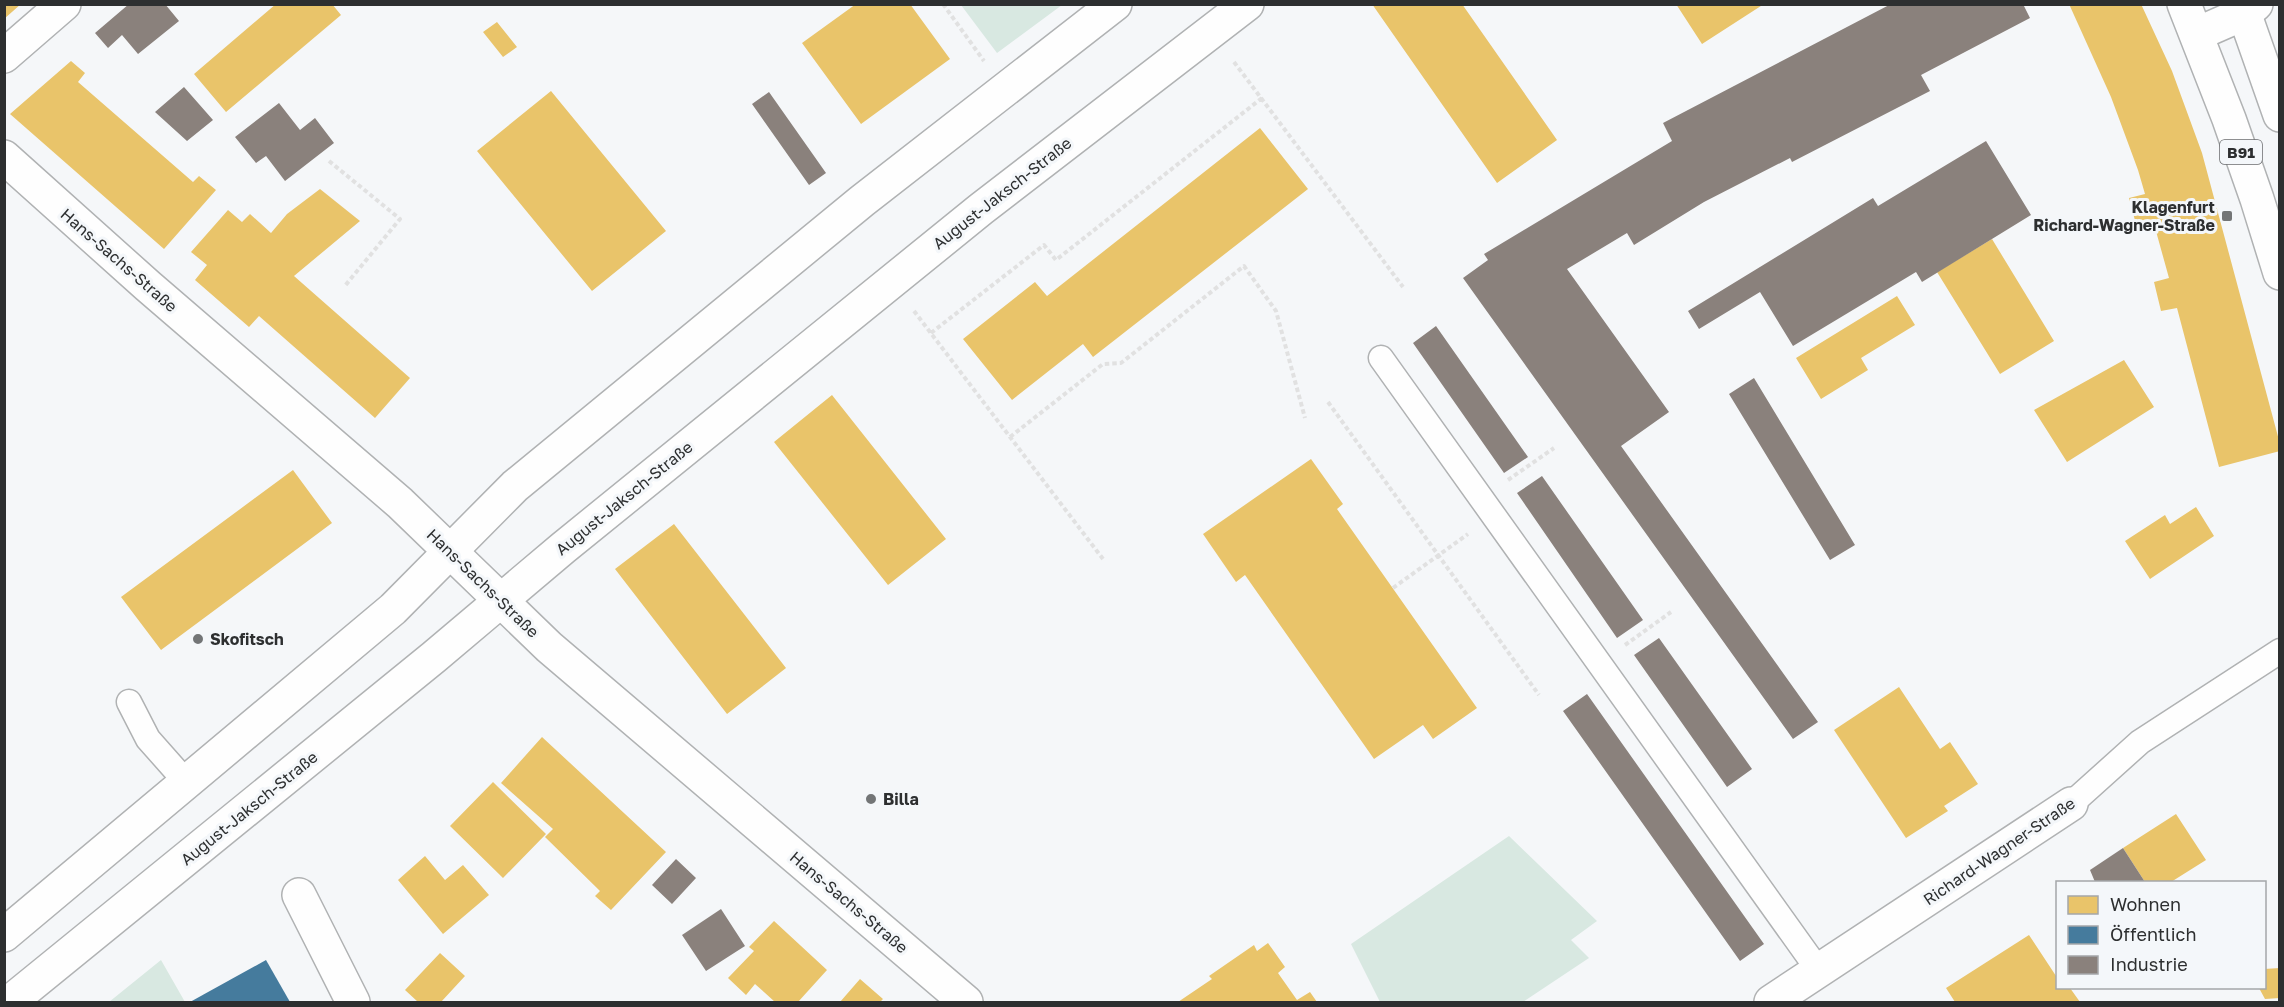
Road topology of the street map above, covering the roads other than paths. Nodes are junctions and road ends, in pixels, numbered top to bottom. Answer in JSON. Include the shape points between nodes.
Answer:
{"nodes":[{"id":1,"x":64,"y":4,"type":"edge"},
{"id":2,"x":1115,"y":4,"type":"edge"},
{"id":3,"x":1247,"y":4,"type":"edge"},
{"id":4,"x":2184,"y":4,"type":"edge"},
{"id":5,"x":2247,"y":7,"type":"edge"},
{"id":6,"x":2197,"y":34,"type":"junction"},
{"id":7,"x":4,"y":56,"type":"edge"},
{"id":8,"x":2280,"y":115,"type":"edge"},
{"id":9,"x":4,"y":158,"type":"edge"},
{"id":10,"x":2280,"y":273,"type":"edge"},
{"id":11,"x":1381,"y":357,"type":"dead end"},
{"id":12,"x":450,"y":550,"type":"junction"},
{"id":13,"x":500,"y":600,"type":"junction"},
{"id":14,"x":2280,"y":651,"type":"edge"},
{"id":15,"x":129,"y":702,"type":"dead end"},
{"id":16,"x":187,"y":783,"type":"junction"},
{"id":17,"x":2071,"y":804,"type":"joint"},
{"id":18,"x":299,"y":895,"type":"dead end"},
{"id":19,"x":4,"y":935,"type":"edge"},
{"id":20,"x":1819,"y":971,"type":"junction"},
{"id":21,"x":9,"y":1002,"type":"edge"},
{"id":22,"x":353,"y":1002,"type":"edge"},
{"id":23,"x":966,"y":1002,"type":"edge"},
{"id":24,"x":1771,"y":1002,"type":"edge"}],
"edges":[{"from":1,"to":7,"type":"main road"},
{"from":2,"to":12,"type":"main road","via":[[684,346],[515,486]]},
{"from":3,"to":13,"type":"main road","name":"August-Jaksch-Straße","via":[[892,281]]},
{"from":4,"to":6,"type":"main road","number":"B91"},
{"from":5,"to":6,"type":"main road"},
{"from":5,"to":8,"type":"main road"},
{"from":6,"to":10,"type":"main road","number":"B91"},
{"from":9,"to":12,"type":"main road","name":"Hans-Sachs-Straße"},
{"from":11,"to":20,"type":"lane"},
{"from":12,"to":13,"type":"main road","name":"Hans-Sachs-Straße"},
{"from":12,"to":16,"type":"main road","via":[[393,609]]},
{"from":13,"to":21,"type":"main road","name":"August-Jaksch-Straße"},
{"from":13,"to":23,"type":"main road","name":"Hans-Sachs-Straße","via":[[549,647]]},
{"from":14,"to":17,"type":"lane","name":"Richard-Wagner-Straße","via":[[2140,742]]},
{"from":15,"to":16,"type":"lane","via":[[148,739]]},
{"from":16,"to":19,"type":"main road"},
{"from":17,"to":20,"type":"main road","name":"Richard-Wagner-Straße"},
{"from":18,"to":22,"type":"main road"},
{"from":20,"to":24,"type":"main road","name":"Richard-Wagner-Straße"}]}
